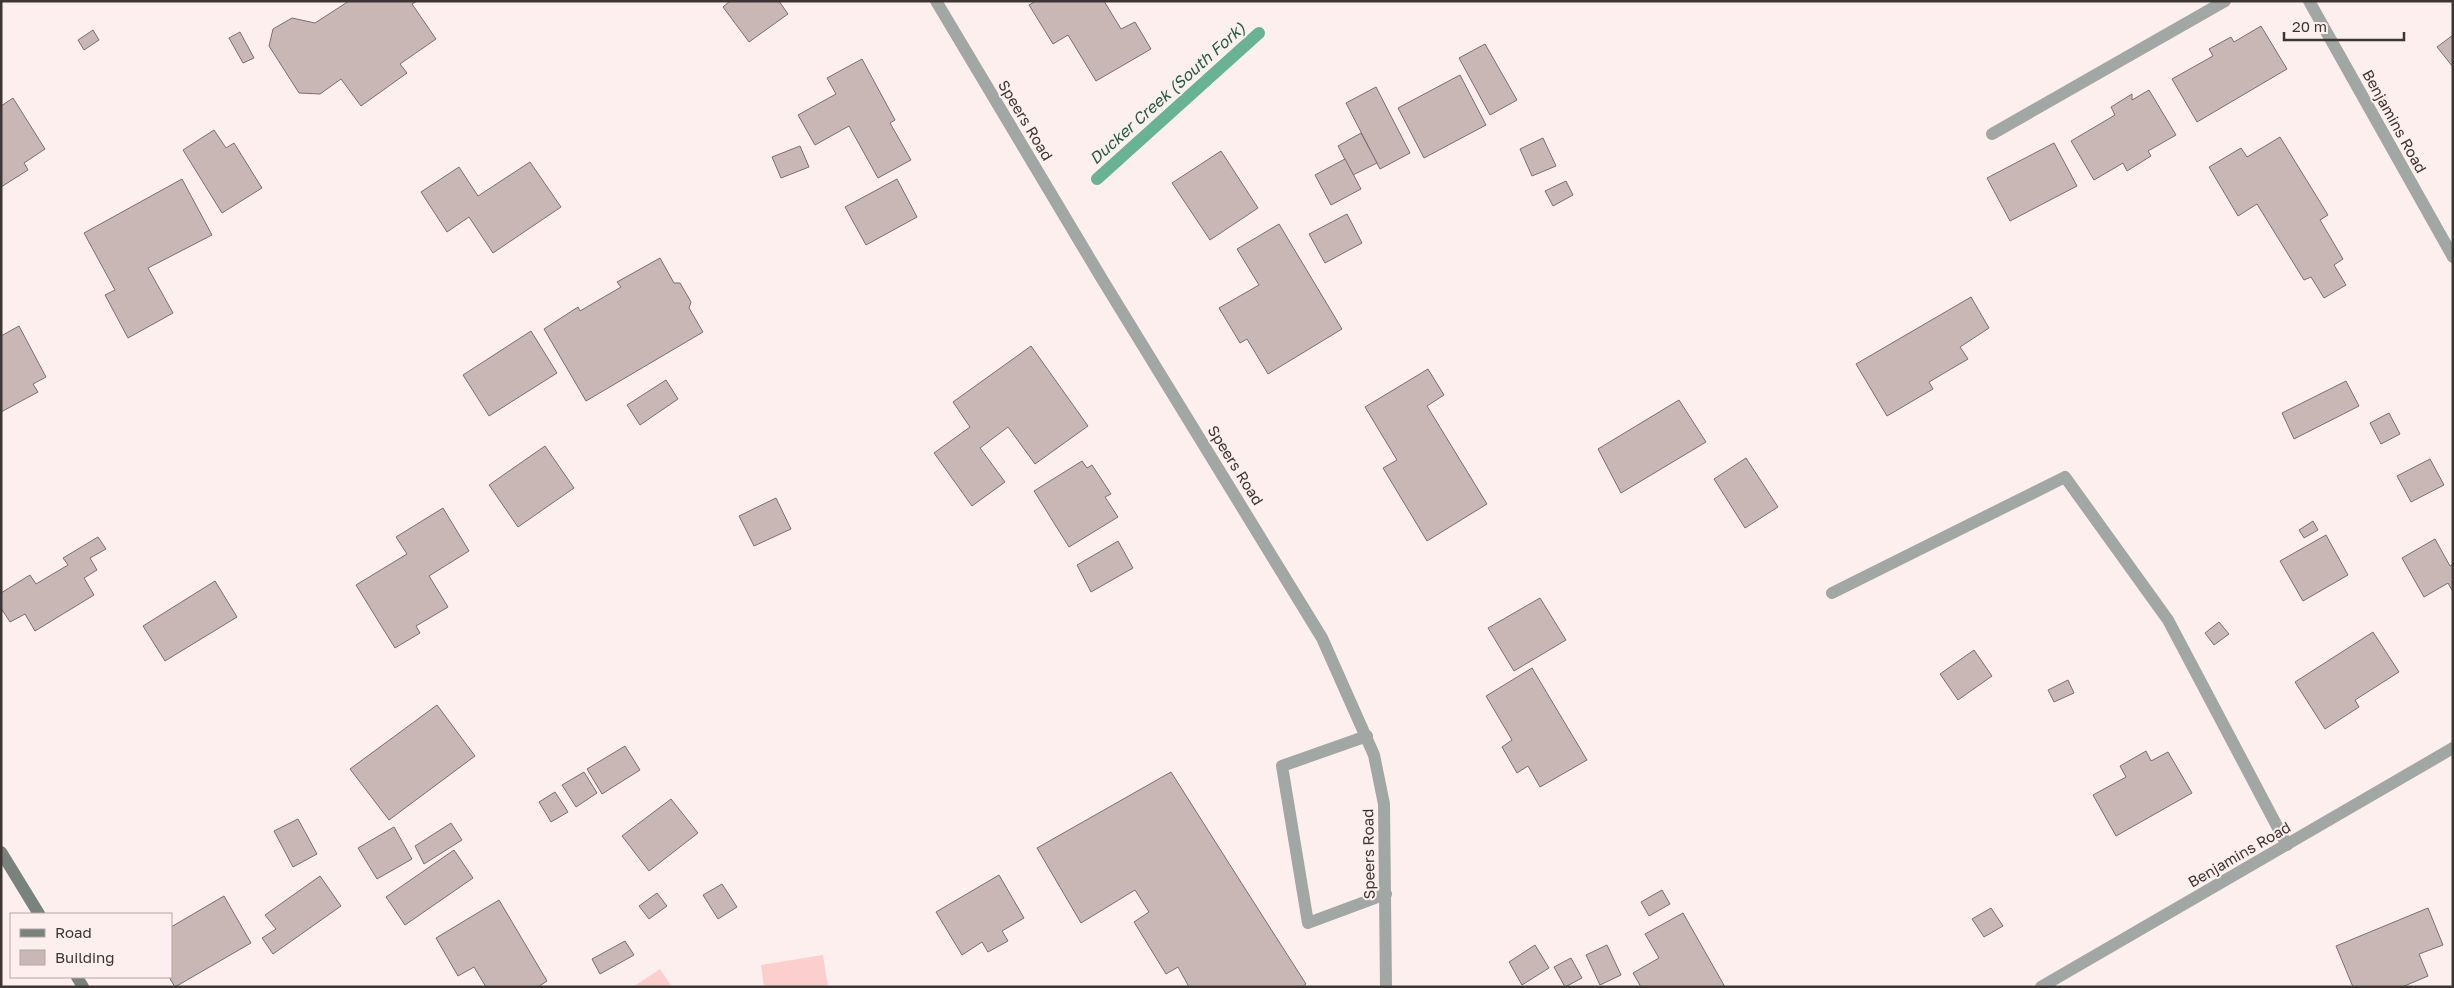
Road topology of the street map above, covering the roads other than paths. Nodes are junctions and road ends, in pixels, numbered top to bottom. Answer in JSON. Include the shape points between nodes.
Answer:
{"nodes":[{"id":1,"x":936,"y":1,"type":"edge"},
{"id":2,"x":2225,"y":1,"type":"edge"},
{"id":3,"x":2308,"y":1,"type":"edge"},
{"id":4,"x":1992,"y":134,"type":"dead end"},
{"id":5,"x":2453,"y":257,"type":"edge"},
{"id":6,"x":1832,"y":593,"type":"dead end"},
{"id":7,"x":1367,"y":736,"type":"junction"},
{"id":8,"x":2453,"y":748,"type":"edge"},
{"id":9,"x":2287,"y":845,"type":"junction"},
{"id":10,"x":1,"y":852,"type":"edge"},
{"id":11,"x":1386,"y":894,"type":"junction"},
{"id":12,"x":38,"y":913,"type":"edge"},
{"id":13,"x":1386,"y":987,"type":"edge"},
{"id":14,"x":2040,"y":987,"type":"edge"}],
"edges":[{"from":1,"to":7,"type":"street","name":"Speers Road","via":[[1322,638]]},
{"from":2,"to":4,"type":"street"},
{"from":3,"to":5,"type":"street","name":"Benjamins Road"},
{"from":6,"to":9,"type":"street","via":[[2065,477],[2168,620]]},
{"from":7,"to":11,"type":"street","name":"Speers Road","via":[[1384,804]]},
{"from":7,"to":11,"type":"street","via":[[1282,766],[1308,923]]},
{"from":8,"to":9,"type":"street","name":"Benjamins Road"},
{"from":9,"to":14,"type":"street","name":"Benjamins Road"},
{"from":10,"to":12,"type":"street"},
{"from":11,"to":13,"type":"street","name":"Speers Road"}]}
